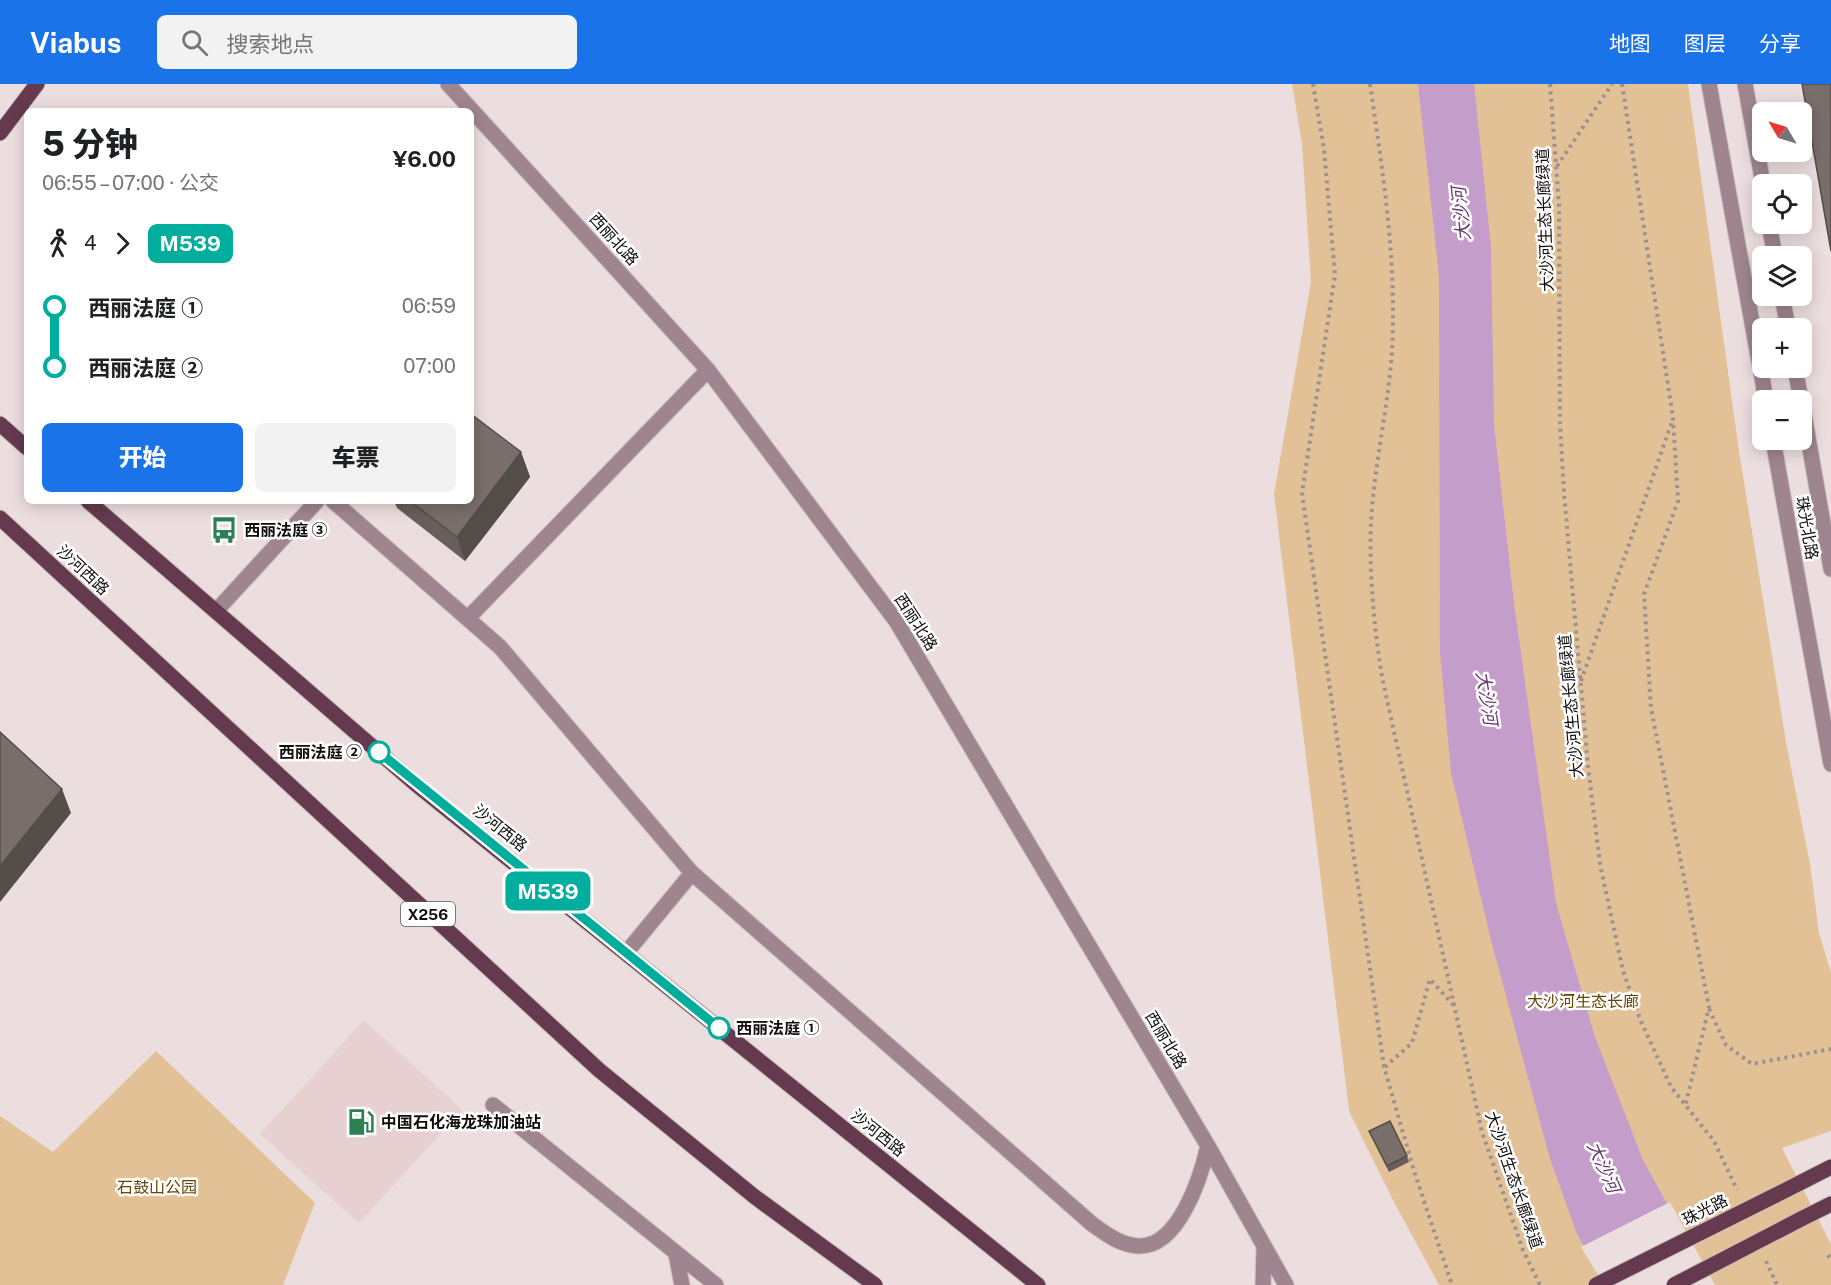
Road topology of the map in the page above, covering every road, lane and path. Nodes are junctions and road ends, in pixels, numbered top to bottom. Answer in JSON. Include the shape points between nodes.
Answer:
{"nodes":[{"id":1,"x":37,"y":84,"type":"edge"},
{"id":2,"x":448,"y":84,"type":"edge"},
{"id":3,"x":1313,"y":84,"type":"edge"},
{"id":4,"x":1370,"y":84,"type":"edge"},
{"id":5,"x":1550,"y":84,"type":"edge"},
{"id":6,"x":1612,"y":84,"type":"edge"},
{"id":7,"x":1622,"y":84,"type":"edge"},
{"id":8,"x":1709,"y":84,"type":"edge"},
{"id":9,"x":1744,"y":84,"type":"edge"},
{"id":10,"x":470,"y":108,"type":"edge"},
{"id":11,"x":474,"y":113,"type":"edge"},
{"id":12,"x":0,"y":133,"type":"edge"},
{"id":13,"x":1557,"y":167,"type":"junction"},
{"id":14,"x":1760,"y":174,"type":"edge"},
{"id":15,"x":708,"y":370,"type":"junction"},
{"id":16,"x":1764,"y":390,"type":"edge"},
{"id":17,"x":1673,"y":418,"type":"junction"},
{"id":18,"x":1,"y":424,"type":"edge"},
{"id":19,"x":24,"y":445,"type":"edge"},
{"id":20,"x":1775,"y":450,"type":"edge"},
{"id":21,"x":1810,"y":450,"type":"edge"},
{"id":22,"x":91,"y":504,"type":"edge"},
{"id":23,"x":314,"y":504,"type":"edge"},
{"id":24,"x":336,"y":504,"type":"edge"},
{"id":25,"x":0,"y":518,"type":"edge"},
{"id":26,"x":1831,"y":568,"type":"edge"},
{"id":27,"x":216,"y":611,"type":"junction"},
{"id":28,"x":468,"y":618,"type":"junction"},
{"id":29,"x":1580,"y":683,"type":"junction"},
{"id":30,"x":1831,"y":765,"type":"edge"},
{"id":31,"x":692,"y":873,"type":"junction"},
{"id":32,"x":626,"y":953,"type":"junction"},
{"id":33,"x":1709,"y":1007,"type":"junction"},
{"id":34,"x":1457,"y":1010,"type":"junction"},
{"id":35,"x":1831,"y":1049,"type":"edge"},
{"id":36,"x":1384,"y":1067,"type":"junction"},
{"id":37,"x":494,"y":1104,"type":"dead end"},
{"id":38,"x":1685,"y":1107,"type":"junction"},
{"id":39,"x":1209,"y":1146,"type":"junction"},
{"id":40,"x":1831,"y":1167,"type":"edge"},
{"id":41,"x":1738,"y":1193,"type":"dead end"},
{"id":42,"x":1831,"y":1204,"type":"edge"},
{"id":43,"x":1264,"y":1245,"type":"junction"},
{"id":44,"x":676,"y":1254,"type":"junction"},
{"id":45,"x":1764,"y":1255,"type":"dead end"},
{"id":46,"x":682,"y":1285,"type":"edge"},
{"id":47,"x":716,"y":1285,"type":"edge"},
{"id":48,"x":875,"y":1285,"type":"edge"},
{"id":49,"x":1038,"y":1285,"type":"edge"},
{"id":50,"x":1263,"y":1285,"type":"edge"},
{"id":51,"x":1286,"y":1285,"type":"edge"},
{"id":52,"x":1452,"y":1285,"type":"edge"},
{"id":53,"x":1540,"y":1285,"type":"edge"},
{"id":54,"x":1596,"y":1285,"type":"edge"},
{"id":55,"x":1674,"y":1285,"type":"edge"},
{"id":56,"x":1777,"y":1285,"type":"edge"}],
"edges":[{"from":1,"to":12,"type":"main road"},
{"from":2,"to":10,"type":"street","name":"西丽北路"},
{"from":3,"to":36,"type":"path","via":[[1324,149],[1335,275],[1302,493]]},
{"from":4,"to":34,"type":"path","name":"大沙河生态长廊绿道","via":[[1390,232],[1393,291],[1390,371],[1371,524],[1373,623]]},
{"from":5,"to":13,"type":"path","name":"大沙河生态长廊绿道"},
{"from":6,"to":13,"type":"path"},
{"from":7,"to":17,"type":"path"},
{"from":8,"to":16,"type":"street"},
{"from":9,"to":14,"type":"street"},
{"from":11,"to":15,"type":"street","name":"西丽北路"},
{"from":13,"to":29,"type":"path","name":"大沙河生态长廊绿道","via":[[1560,424]]},
{"from":15,"to":28,"type":"street"},
{"from":15,"to":39,"type":"street","name":"西丽北路","via":[[896,621]]},
{"from":17,"to":29,"type":"path"},
{"from":17,"to":33,"type":"path","via":[[1678,501],[1644,594],[1651,708]]},
{"from":18,"to":19,"type":"main road"},
{"from":20,"to":30,"type":"street","name":"珠光北路"},
{"from":21,"to":26,"type":"street","name":"珠光北路"},
{"from":22,"to":27,"type":"main road","name":"沙河西路"},
{"from":23,"to":27,"type":"street"},
{"from":24,"to":28,"type":"street"},
{"from":25,"to":48,"type":"main road","name":"沙河西路","number":"X256","via":[[599,1070],[746,1190]]},
{"from":27,"to":32,"type":"main road","name":"沙河西路","via":[[418,786]]},
{"from":28,"to":31,"type":"street","via":[[500,648]]},
{"from":29,"to":38,"type":"path","name":"大沙河生态长廊绿道","via":[[1594,814],[1623,971],[1659,1064]]},
{"from":31,"to":32,"type":"street"},
{"from":31,"to":39,"type":"street","via":[[1115,1240],[1139,1246],[1156,1240],[1173,1227],[1188,1207]]},
{"from":32,"to":49,"type":"main road","name":"沙河西路"},
{"from":33,"to":35,"type":"path","via":[[1726,1045],[1752,1064]]},
{"from":33,"to":38,"type":"path"},
{"from":34,"to":36,"type":"path","name":"大沙河生态长廊绿道","via":[[1430,979],[1412,1043]]},
{"from":34,"to":53,"type":"path","name":"大沙河生态长廊绿道","via":[[1482,1132],[1523,1250]]},
{"from":36,"to":52,"type":"path"},
{"from":37,"to":44,"type":"street"},
{"from":38,"to":41,"type":"path","name":"大沙河生态长廊绿道","via":[[1714,1141]]},
{"from":39,"to":43,"type":"street","name":"西丽北路"},
{"from":40,"to":54,"type":"main road","name":"珠光路","bridge":true},
{"from":42,"to":55,"type":"main road","bridge":true},
{"from":43,"to":50,"type":"street"},
{"from":43,"to":51,"type":"street","name":"西丽北路"},
{"from":44,"to":46,"type":"street"},
{"from":44,"to":47,"type":"street"},
{"from":45,"to":56,"type":"path"}]}
